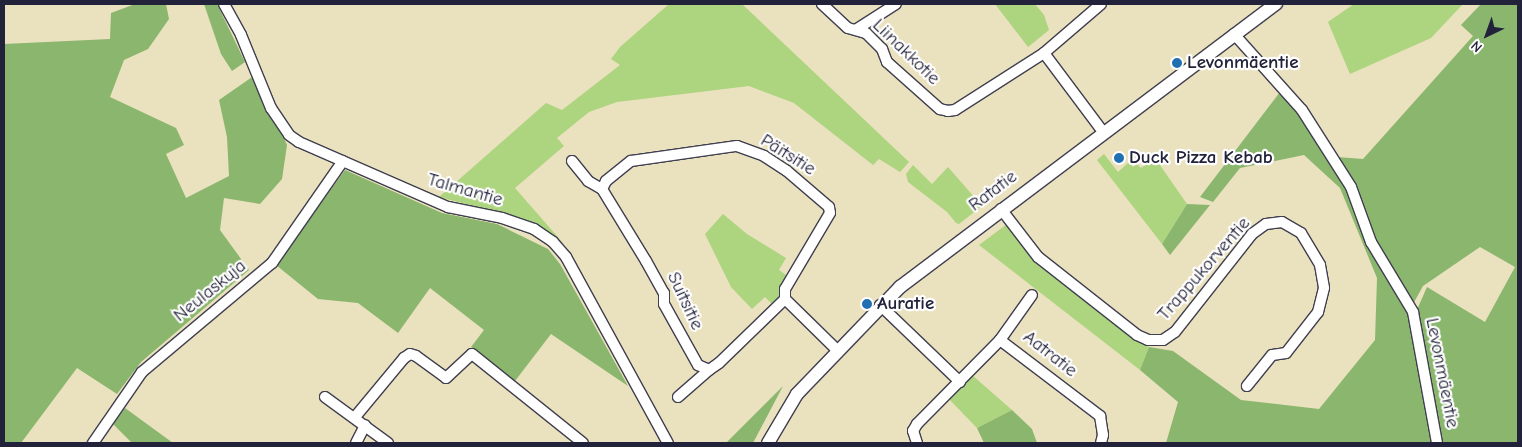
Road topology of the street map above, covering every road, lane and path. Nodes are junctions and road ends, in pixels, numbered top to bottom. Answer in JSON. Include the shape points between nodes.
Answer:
{"nodes":[{"id":1,"x":224,"y":4,"type":"edge"},
{"id":2,"x":822,"y":4,"type":"edge"},
{"id":3,"x":896,"y":4,"type":"edge"},
{"id":4,"x":1101,"y":4,"type":"edge"},
{"id":5,"x":1276,"y":4,"type":"edge"},
{"id":6,"x":857,"y":29,"type":"junction"},
{"id":7,"x":1234,"y":34,"type":"junction"},
{"id":8,"x":1044,"y":52,"type":"junction"},
{"id":9,"x":1103,"y":132,"type":"junction"},
{"id":10,"x":343,"y":161,"type":"junction"},
{"id":11,"x":572,"y":161,"type":"dead end"},
{"id":12,"x":602,"y":189,"type":"junction"},
{"id":13,"x":1001,"y":209,"type":"junction"},
{"id":14,"x":1032,"y":295,"type":"dead end"},
{"id":15,"x":785,"y":299,"type":"junction"},
{"id":16,"x":880,"y":305,"type":"junction"},
{"id":17,"x":1000,"y":340,"type":"junction"},
{"id":18,"x":837,"y":350,"type":"junction"},
{"id":19,"x":709,"y":370,"type":"junction"},
{"id":20,"x":960,"y":382,"type":"junction"},
{"id":21,"x":1247,"y":386,"type":"dead end"},
{"id":22,"x":324,"y":397,"type":"dead end"},
{"id":23,"x":678,"y":397,"type":"dead end"},
{"id":24,"x":356,"y":417,"type":"junction"},
{"id":25,"x":365,"y":425,"type":"junction"},
{"id":26,"x":94,"y":443,"type":"edge"},
{"id":27,"x":356,"y":443,"type":"edge"},
{"id":28,"x":388,"y":443,"type":"edge"},
{"id":29,"x":583,"y":443,"type":"edge"},
{"id":30,"x":668,"y":443,"type":"edge"},
{"id":31,"x":768,"y":443,"type":"edge"},
{"id":32,"x":917,"y":443,"type":"edge"},
{"id":33,"x":1101,"y":443,"type":"edge"},
{"id":34,"x":1437,"y":443,"type":"edge"}],
"edges":[{"from":1,"to":10,"type":"street","name":"Talmantie","via":[[280,124],[299,142]]},
{"from":2,"to":6,"type":"street","name":"Liinakkotie","via":[[848,28]]},
{"from":3,"to":6,"type":"street"},
{"from":4,"to":8,"type":"street"},
{"from":5,"to":7,"type":"street","name":"Ratatie"},
{"from":6,"to":8,"type":"street","name":"Liinakkotie","via":[[882,49],[887,62],[940,109],[948,111],[955,110]]},
{"from":7,"to":9,"type":"street","name":"Ratatie"},
{"from":7,"to":34,"type":"street","name":"Levonmäentie","via":[[1302,110],[1352,187],[1370,242],[1413,312]]},
{"from":8,"to":9,"type":"street"},
{"from":9,"to":13,"type":"street","name":"Ratatie"},
{"from":10,"to":26,"type":"street","name":"Neulaskuja","via":[[272,263],[142,372]]},
{"from":10,"to":30,"type":"street","name":"Talmantie","via":[[448,207],[502,218],[534,230],[553,242],[566,257]]},
{"from":11,"to":12,"type":"street","name":"Suitsitie","via":[[588,181]]},
{"from":12,"to":15,"type":"street","name":"Päitsitie","via":[[606,181],[632,161],[737,146],[764,156],[787,170],[829,207],[830,213],[785,289]]},
{"from":12,"to":19,"type":"street","name":"Suitsitie","via":[[664,293],[664,304],[698,365]]},
{"from":13,"to":16,"type":"street","name":"Ratatie"},
{"from":13,"to":21,"type":"street","name":"Trappukorventie","via":[[1038,257],[1137,335],[1148,340],[1163,340],[1175,332],[1252,234],[1266,224],[1282,222],[1301,233],[1312,246],[1324,288],[1318,312],[1286,353],[1272,355]]},
{"from":14,"to":17,"type":"street"},
{"from":15,"to":18,"type":"street"},
{"from":15,"to":19,"type":"street"},
{"from":16,"to":18,"type":"street","name":"Ratatie"},
{"from":16,"to":20,"type":"street"},
{"from":17,"to":20,"type":"street","name":"Aatratie"},
{"from":17,"to":33,"type":"street","name":"Aatratie","via":[[1100,416]]},
{"from":18,"to":31,"type":"street","name":"Ratatie","via":[[796,394]]},
{"from":19,"to":23,"type":"street"},
{"from":20,"to":32,"type":"street","name":"Aatratie","via":[[917,424],[913,431]]},
{"from":22,"to":24,"type":"street"},
{"from":24,"to":25,"type":"street"},
{"from":24,"to":29,"type":"street","via":[[410,354],[446,378],[472,354]]},
{"from":25,"to":27,"type":"street"},
{"from":25,"to":28,"type":"street"}]}
